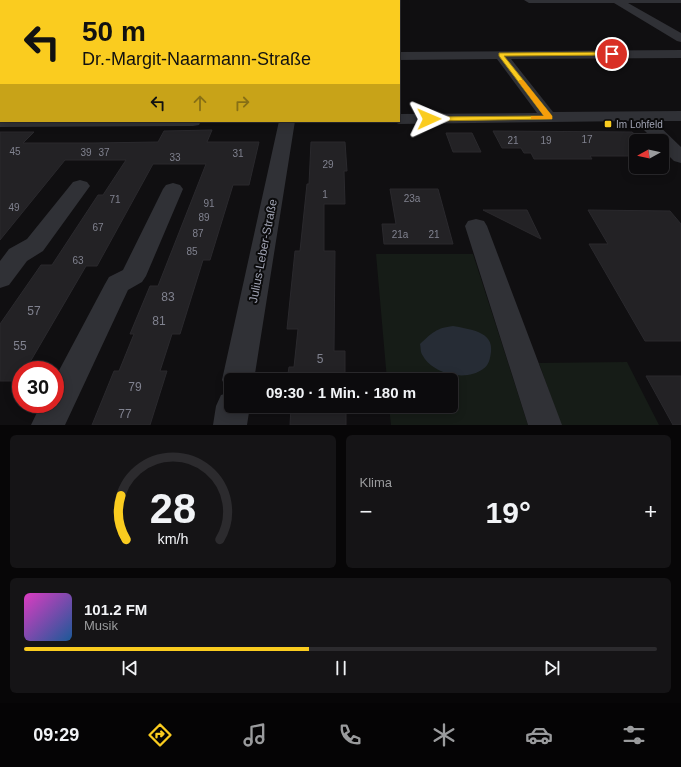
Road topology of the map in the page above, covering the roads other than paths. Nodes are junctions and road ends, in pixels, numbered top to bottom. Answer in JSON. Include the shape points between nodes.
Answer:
{"nodes":[{"id":1,"x":529,"y":0,"type":"edge"},
{"id":2,"x":681,"y":0,"type":"edge"},
{"id":3,"x":618,"y":1,"type":"edge"},
{"id":4,"x":681,"y":38,"type":"edge"},
{"id":5,"x":681,"y":54,"type":"edge"},
{"id":6,"x":500,"y":55,"type":"junction"},
{"id":7,"x":400,"y":56,"type":"edge"},
{"id":8,"x":681,"y":116,"type":"edge"},
{"id":9,"x":640,"y":117,"type":"junction"},
{"id":10,"x":549,"y":118,"type":"junction"},
{"id":11,"x":400,"y":119,"type":"edge"},
{"id":12,"x":287,"y":122,"type":"edge"},
{"id":13,"x":681,"y":157,"type":"edge"},
{"id":14,"x":80,"y":186,"type":"dead end"},
{"id":15,"x":173,"y":189,"type":"dead end"},
{"id":16,"x":476,"y":226,"type":"dead end"},
{"id":17,"x":0,"y":279,"type":"edge"},
{"id":18,"x":239,"y":373,"type":"edge"},
{"id":19,"x":232,"y":413,"type":"edge"},
{"id":20,"x":48,"y":425,"type":"edge"},
{"id":21,"x":230,"y":425,"type":"edge"},
{"id":22,"x":545,"y":425,"type":"edge"}],
"edges":[{"from":1,"to":3,"type":"street"},
{"from":2,"to":3,"type":"street"},
{"from":3,"to":4,"type":"street"},
{"from":5,"to":6,"type":"street"},
{"from":6,"to":7,"type":"street"},
{"from":6,"to":10,"type":"street"},
{"from":8,"to":9,"type":"street"},
{"from":9,"to":10,"type":"street"},
{"from":9,"to":13,"type":"street"},
{"from":10,"to":11,"type":"street"},
{"from":12,"to":18,"type":"street","name":"Julius-Leber-Straße"},
{"from":14,"to":17,"type":"street","via":[[35,245],[18,255]]},
{"from":15,"to":20,"type":"street","via":[[133,276],[118,284]]},
{"from":16,"to":22,"type":"street"},
{"from":19,"to":21,"type":"street"}]}
